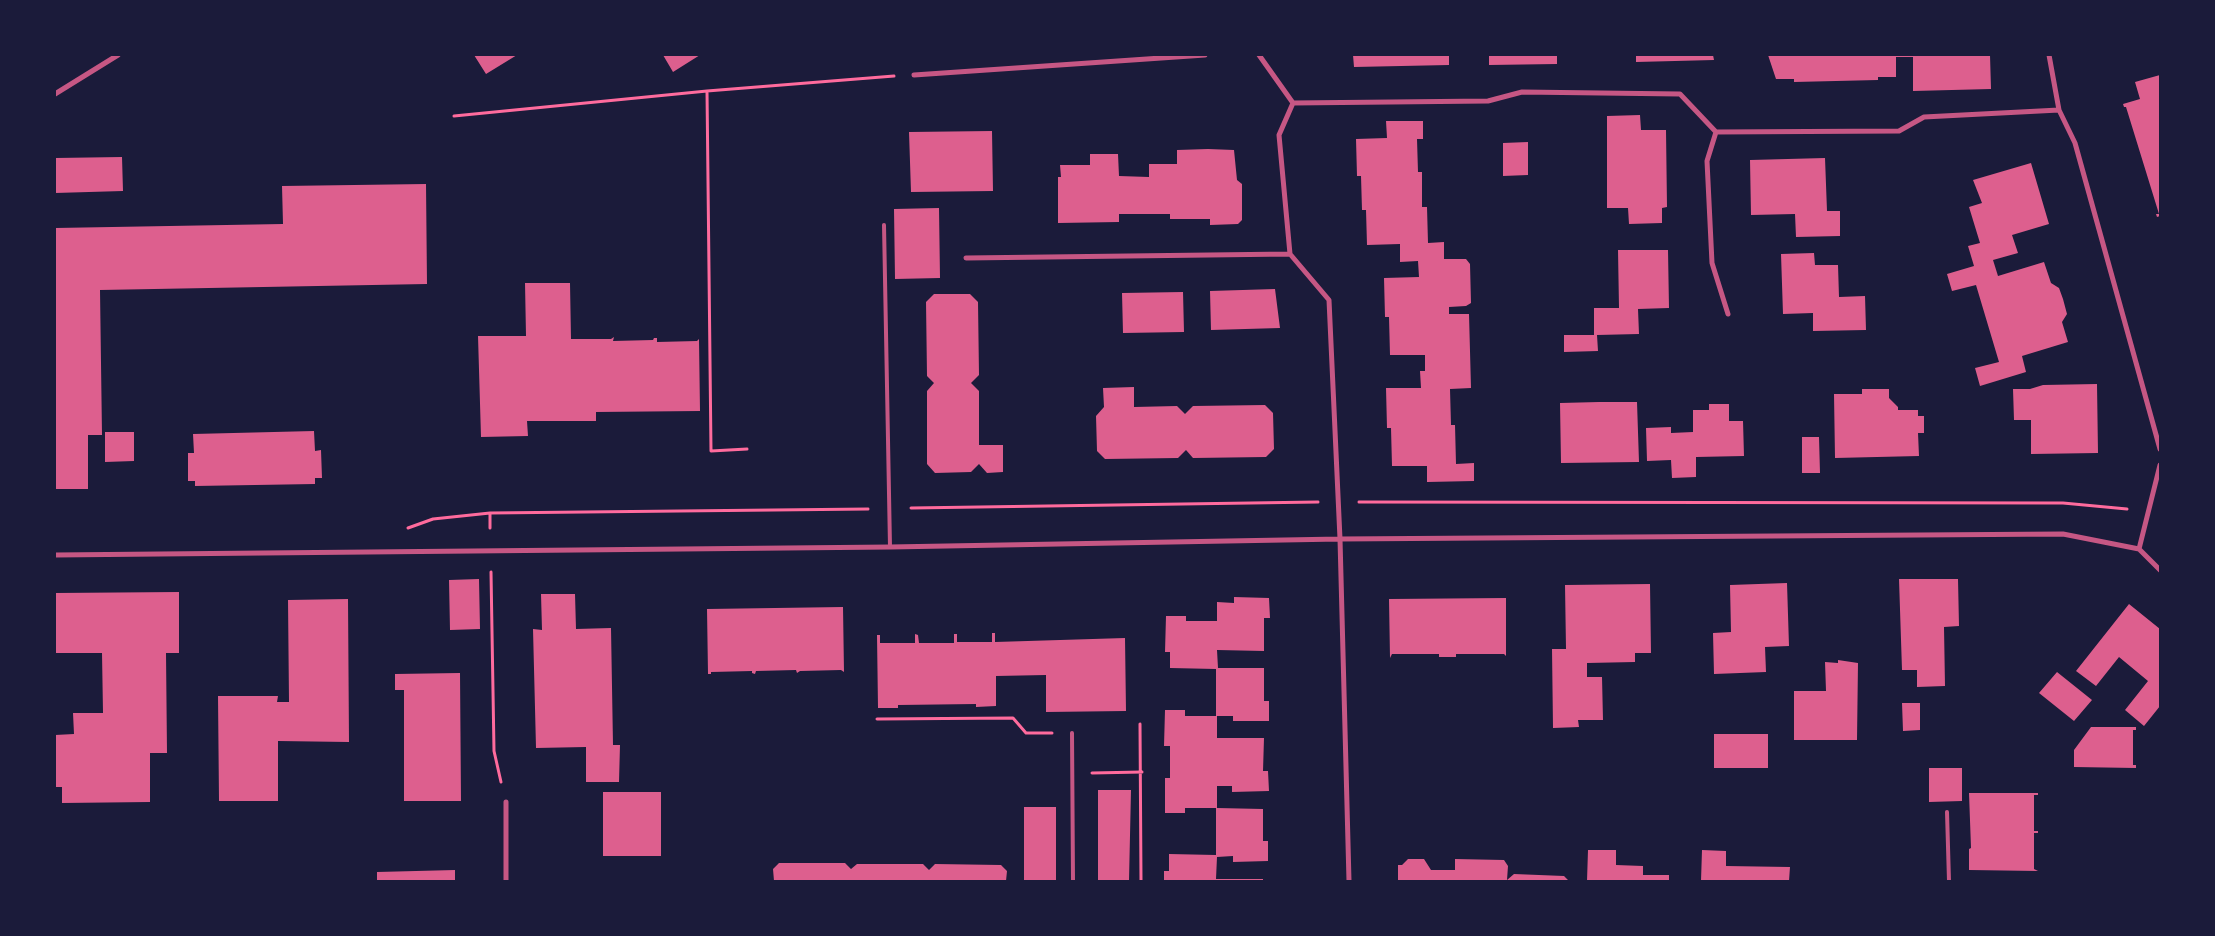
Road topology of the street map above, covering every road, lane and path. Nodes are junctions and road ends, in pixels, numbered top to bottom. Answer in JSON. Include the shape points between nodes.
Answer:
{"nodes":[{"id":1,"x":118,"y":55,"type":"edge"},
{"id":2,"x":1205,"y":55,"type":"edge"},
{"id":3,"x":1259,"y":55,"type":"edge"},
{"id":4,"x":2049,"y":55,"type":"edge"},
{"id":5,"x":914,"y":75,"type":"joint"},
{"id":6,"x":707,"y":91,"type":"junction"},
{"id":7,"x":55,"y":94,"type":"edge"},
{"id":8,"x":1293,"y":103,"type":"junction"},
{"id":9,"x":2059,"y":110,"type":"junction"},
{"id":10,"x":454,"y":116,"type":"dead end"},
{"id":11,"x":1716,"y":132,"type":"junction"},
{"id":12,"x":884,"y":225,"type":"dead end"},
{"id":13,"x":1290,"y":254,"type":"junction"},
{"id":14,"x":966,"y":258,"type":"dead end"},
{"id":15,"x":1728,"y":314,"type":"dead end"},
{"id":16,"x":747,"y":449,"type":"dead end"},
{"id":17,"x":2160,"y":449,"type":"edge"},
{"id":18,"x":2160,"y":465,"type":"edge"},
{"id":19,"x":1338,"y":502,"type":"junction"},
{"id":20,"x":889,"y":509,"type":"junction"},
{"id":21,"x":2148,"y":511,"type":"junction"},
{"id":22,"x":490,"y":514,"type":"junction"},
{"id":23,"x":406,"y":529,"type":"dead end"},
{"id":24,"x":1340,"y":539,"type":"junction"},
{"id":25,"x":890,"y":547,"type":"junction"},
{"id":26,"x":490,"y":549,"type":"junction"},
{"id":27,"x":2139,"y":549,"type":"junction"},
{"id":28,"x":55,"y":555,"type":"edge"},
{"id":29,"x":2160,"y":570,"type":"edge"},
{"id":30,"x":877,"y":719,"type":"dead end"},
{"id":31,"x":1140,"y":724,"type":"dead end"},
{"id":32,"x":1072,"y":733,"type":"joint"},
{"id":33,"x":1142,"y":772,"type":"junction"},
{"id":34,"x":1072,"y":773,"type":"junction"},
{"id":35,"x":506,"y":802,"type":"joint"},
{"id":36,"x":1948,"y":812,"type":"dead end"},
{"id":37,"x":506,"y":881,"type":"edge"},
{"id":38,"x":1073,"y":881,"type":"edge"},
{"id":39,"x":1141,"y":881,"type":"edge"},
{"id":40,"x":1349,"y":881,"type":"edge"},
{"id":41,"x":1949,"y":881,"type":"edge"}],
"edges":[{"from":1,"to":7,"type":"street"},
{"from":2,"to":5,"type":"street"},
{"from":3,"to":8,"type":"street"},
{"from":4,"to":9,"type":"street"},
{"from":5,"to":6,"type":"path"},
{"from":6,"to":10,"type":"path"},
{"from":6,"to":16,"type":"path","via":[[711,451]]},
{"from":8,"to":11,"type":"street","via":[[1488,102],[1522,92],[1680,94]]},
{"from":8,"to":13,"type":"street","via":[[1279,135]]},
{"from":9,"to":11,"type":"street","via":[[1924,117],[1899,131]]},
{"from":9,"to":17,"type":"street","via":[[2074,143]]},
{"from":11,"to":15,"type":"street","via":[[1707,161],[1712,263]]},
{"from":12,"to":20,"type":"lane"},
{"from":13,"to":14,"type":"street"},
{"from":13,"to":19,"type":"street","via":[[1329,300]]},
{"from":18,"to":21,"type":"street"},
{"from":19,"to":20,"type":"path"},
{"from":19,"to":21,"type":"path","via":[[2063,503]]},
{"from":19,"to":24,"type":"street"},
{"from":20,"to":22,"type":"path"},
{"from":20,"to":25,"type":"lane"},
{"from":21,"to":27,"type":"street"},
{"from":22,"to":23,"type":"path","via":[[433,519]]},
{"from":22,"to":26,"type":"path"},
{"from":24,"to":25,"type":"street"},
{"from":24,"to":27,"type":"street","via":[[2063,534]]},
{"from":24,"to":40,"type":"street"},
{"from":25,"to":26,"type":"street"},
{"from":26,"to":28,"type":"street"},
{"from":26,"to":35,"type":"path","via":[[494,751]]},
{"from":27,"to":29,"type":"street"},
{"from":30,"to":32,"type":"path","via":[[1012,718],[1026,733]]},
{"from":31,"to":33,"type":"path"},
{"from":32,"to":34,"type":"lane"},
{"from":33,"to":34,"type":"path"},
{"from":33,"to":39,"type":"path"},
{"from":34,"to":38,"type":"lane"},
{"from":35,"to":37,"type":"street"},
{"from":36,"to":41,"type":"lane"}]}
